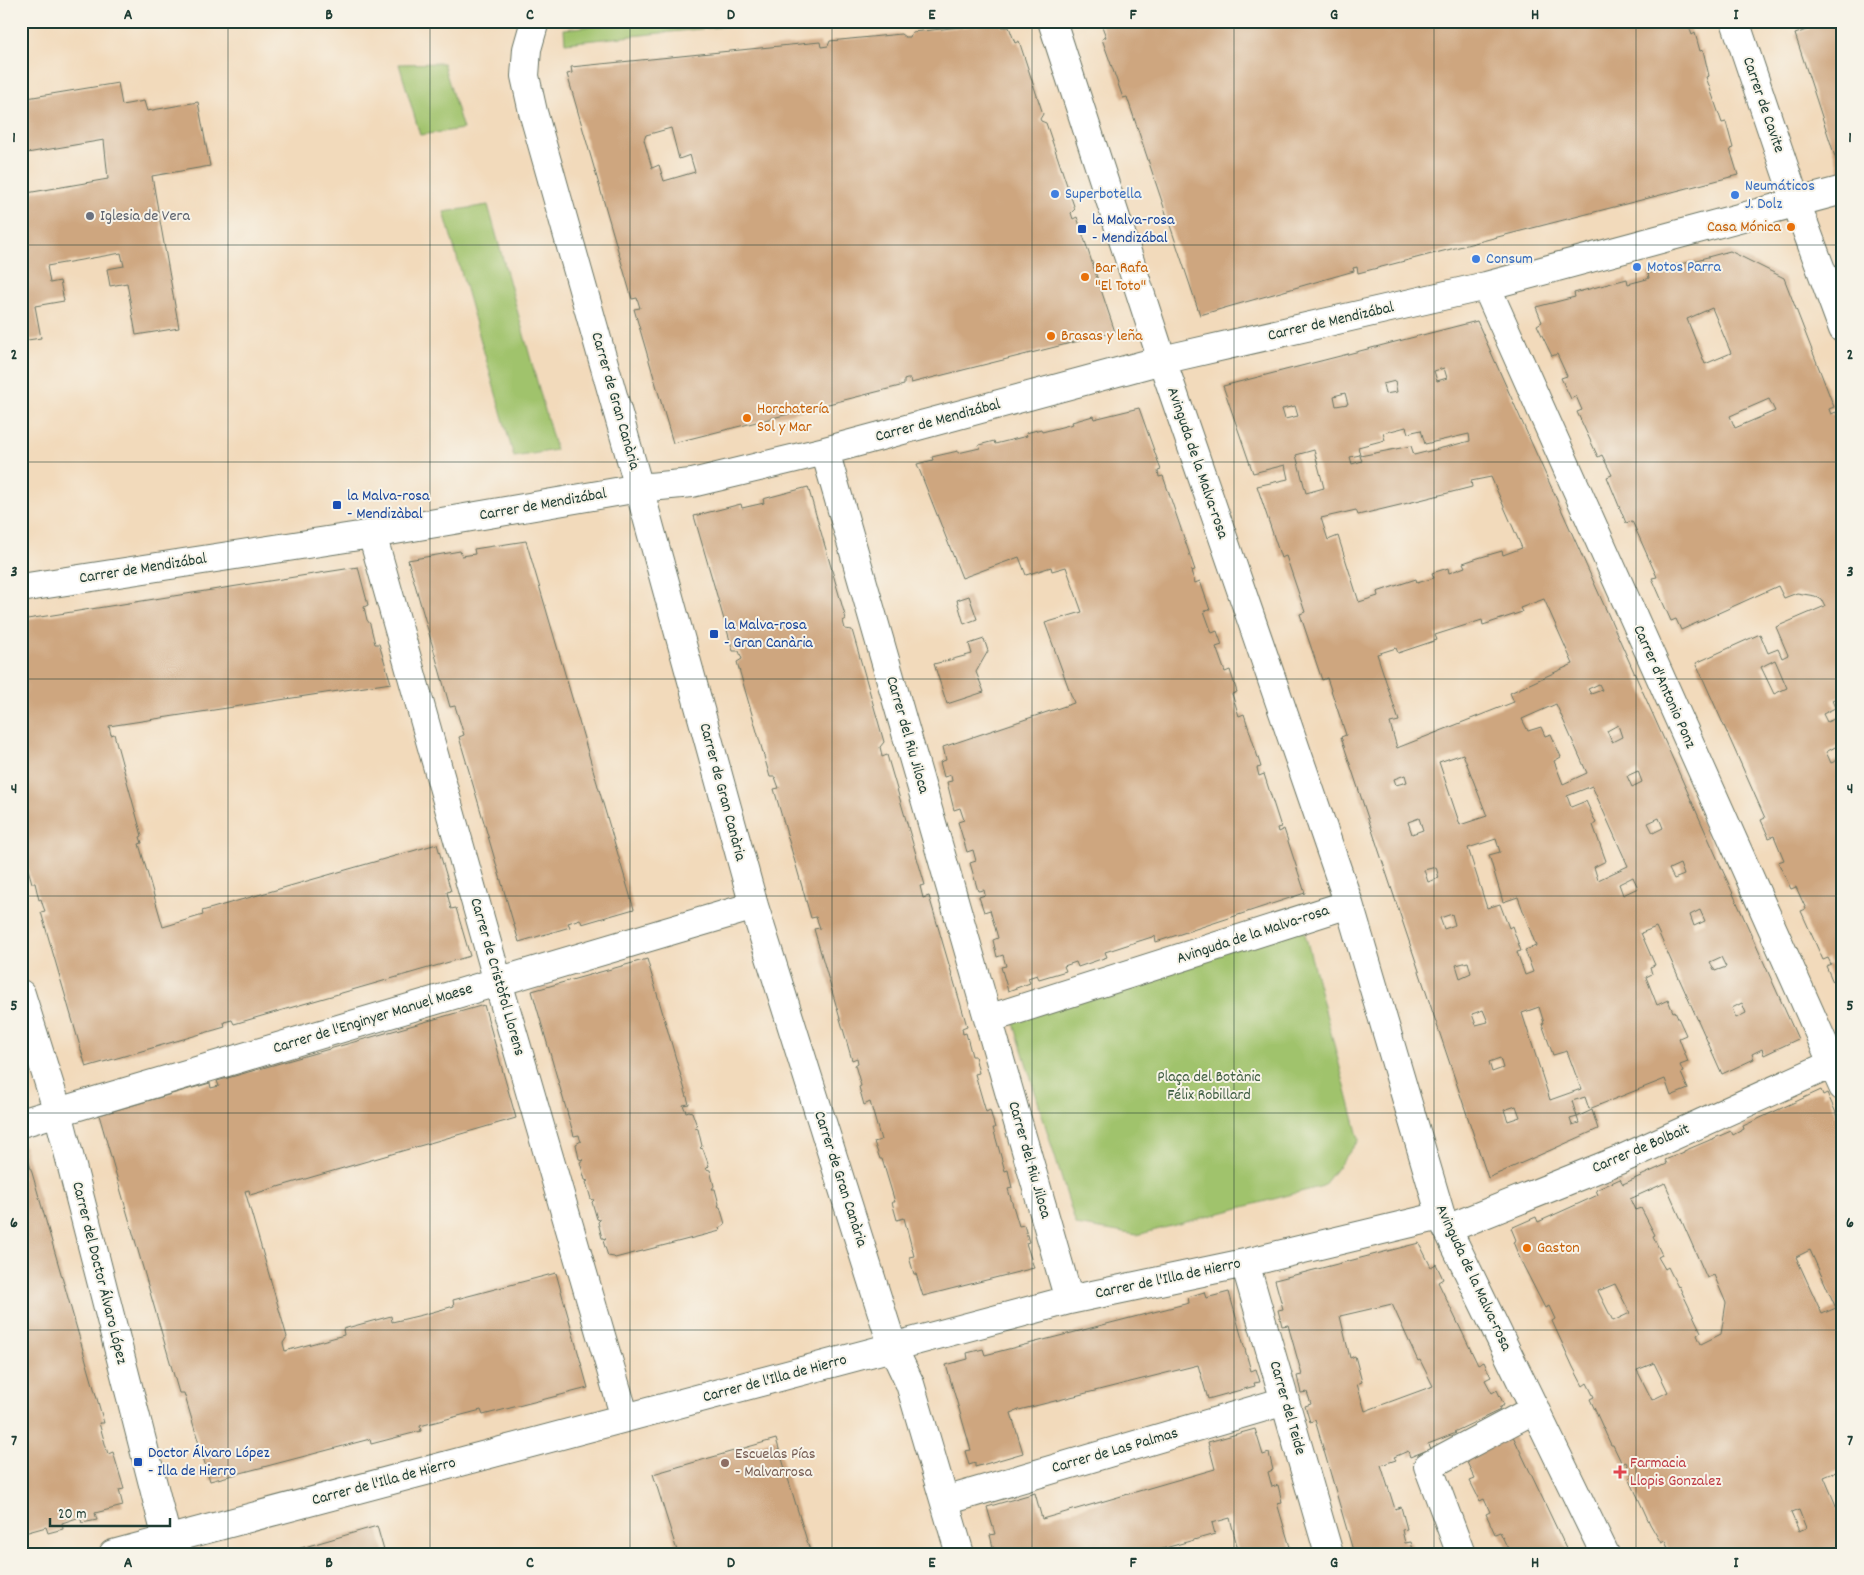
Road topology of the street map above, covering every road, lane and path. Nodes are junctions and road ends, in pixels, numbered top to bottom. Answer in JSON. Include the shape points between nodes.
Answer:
{"nodes":[{"id":1,"x":535,"y":21,"type":"edge"},
{"id":2,"x":1052,"y":21,"type":"edge"},
{"id":3,"x":1735,"y":21,"type":"edge"},
{"id":4,"x":1843,"y":190,"type":"edge"},
{"id":5,"x":1796,"y":202,"type":"junction"},
{"id":6,"x":1486,"y":286,"type":"junction"},
{"id":7,"x":1843,"y":329,"type":"edge"},
{"id":8,"x":1162,"y":360,"type":"junction"},
{"id":9,"x":825,"y":451,"type":"junction"},
{"id":10,"x":639,"y":488,"type":"junction"},
{"id":11,"x":372,"y":534,"type":"junction"},
{"id":12,"x":21,"y":588,"type":"edge"},
{"id":13,"x":1349,"y":904,"type":"junction"},
{"id":14,"x":754,"y":906,"type":"junction"},
{"id":15,"x":498,"y":982,"type":"junction"},
{"id":16,"x":21,"y":994,"type":"edge"},
{"id":17,"x":988,"y":1019,"type":"junction"},
{"id":18,"x":1838,"y":1076,"type":"edge"},
{"id":19,"x":58,"y":1112,"type":"junction"},
{"id":20,"x":21,"y":1122,"type":"edge"},
{"id":21,"x":1444,"y":1222,"type":"junction"},
{"id":22,"x":1245,"y":1263,"type":"junction"},
{"id":23,"x":1069,"y":1300,"type":"junction"},
{"id":24,"x":893,"y":1348,"type":"junction"},
{"id":25,"x":1285,"y":1401,"type":"junction"},
{"id":26,"x":1535,"y":1409,"type":"junction"},
{"id":27,"x":625,"y":1418,"type":"junction"},
{"id":28,"x":945,"y":1501,"type":"junction"},
{"id":29,"x":168,"y":1546,"type":"edge"},
{"id":30,"x":113,"y":1554,"type":"edge"},
{"id":31,"x":960,"y":1554,"type":"edge"},
{"id":32,"x":1329,"y":1554,"type":"edge"},
{"id":33,"x":1461,"y":1554,"type":"edge"},
{"id":34,"x":1605,"y":1554,"type":"edge"}],
"edges":[{"from":1,"to":10,"type":"street","name":"Carrer de Gran Canària","via":[[527,49],[527,85]]},
{"from":2,"to":8,"type":"street","name":"Avinguda de la Malva-rosa"},
{"from":3,"to":5,"type":"street","name":"Carrer de Cavite"},
{"from":4,"to":5,"type":"street","name":"Carrer de Mendizábal"},
{"from":5,"to":6,"type":"street","name":"Carrer de Mendizábal"},
{"from":5,"to":7,"type":"street","name":"Carrer de Cavite"},
{"from":6,"to":8,"type":"street","name":"Carrer de Mendizábal"},
{"from":6,"to":18,"type":"street","name":"Carrer d'Antonio Ponz"},
{"from":8,"to":9,"type":"street","name":"Carrer de Mendizábal"},
{"from":8,"to":13,"type":"street","name":"Avinguda de la Malva-rosa"},
{"from":9,"to":10,"type":"street","name":"Carrer de Mendizábal","via":[[692,483]]},
{"from":9,"to":17,"type":"street","name":"Carrer del Riu Jiloca"},
{"from":10,"to":11,"type":"street","name":"Carrer de Mendizábal"},
{"from":10,"to":14,"type":"street","name":"Carrer de Gran Canària"},
{"from":11,"to":12,"type":"street","name":"Carrer de Mendizábal"},
{"from":11,"to":15,"type":"street","name":"Carrer de Cristòfol Llorens"},
{"from":13,"to":17,"type":"street","name":"Avinguda de la Malva-rosa"},
{"from":13,"to":21,"type":"street","name":"Avinguda de la Malva-rosa"},
{"from":14,"to":15,"type":"street","name":"Carrer de l'Enginyer Manuel Maese"},
{"from":14,"to":24,"type":"street","name":"Carrer de Gran Canària"},
{"from":15,"to":19,"type":"street","name":"Carrer de l'Enginyer Manuel Maese"},
{"from":15,"to":27,"type":"street","name":"Carrer de Cristòfol Llorens"},
{"from":16,"to":19,"type":"street","name":"Carrer del Doctor Álvaro López"},
{"from":17,"to":23,"type":"street","name":"Carrer del Riu Jiloca"},
{"from":18,"to":21,"type":"street","name":"Carrer de Bolbait","via":[[1624,1158]]},
{"from":19,"to":20,"type":"street","name":"Carrer de l'Enginyer Manuel Maese"},
{"from":19,"to":29,"type":"street","name":"Carrer del Doctor Álvaro López"},
{"from":21,"to":22,"type":"street","name":"Carrer de l'Illa de Hierro"},
{"from":21,"to":26,"type":"street","name":"Avinguda de la Malva-rosa"},
{"from":22,"to":23,"type":"street","name":"Carrer de l'Illa de Hierro"},
{"from":22,"to":25,"type":"street","name":"Carrer del Teide"},
{"from":23,"to":24,"type":"street","name":"Carrer de l'Illa de Hierro"},
{"from":24,"to":27,"type":"street","name":"Carrer de l'Illa de Hierro"},
{"from":24,"to":28,"type":"street","name":"Carrer de Gran Canària","via":[[910,1384]]},
{"from":25,"to":28,"type":"street","name":"Carrer de Las Palmas"},
{"from":25,"to":32,"type":"street","name":"Carrer del Teide"},
{"from":26,"to":33,"type":"street","via":[[1428,1466]]},
{"from":26,"to":34,"type":"street","name":"Avinguda de la Malva-rosa"},
{"from":27,"to":29,"type":"street","name":"Carrer de l'Illa de Hierro"},
{"from":28,"to":31,"type":"street","name":"Carrer de Gran Canària"},
{"from":29,"to":30,"type":"street","name":"Carrer de l'Illa de Hierro"}]}
